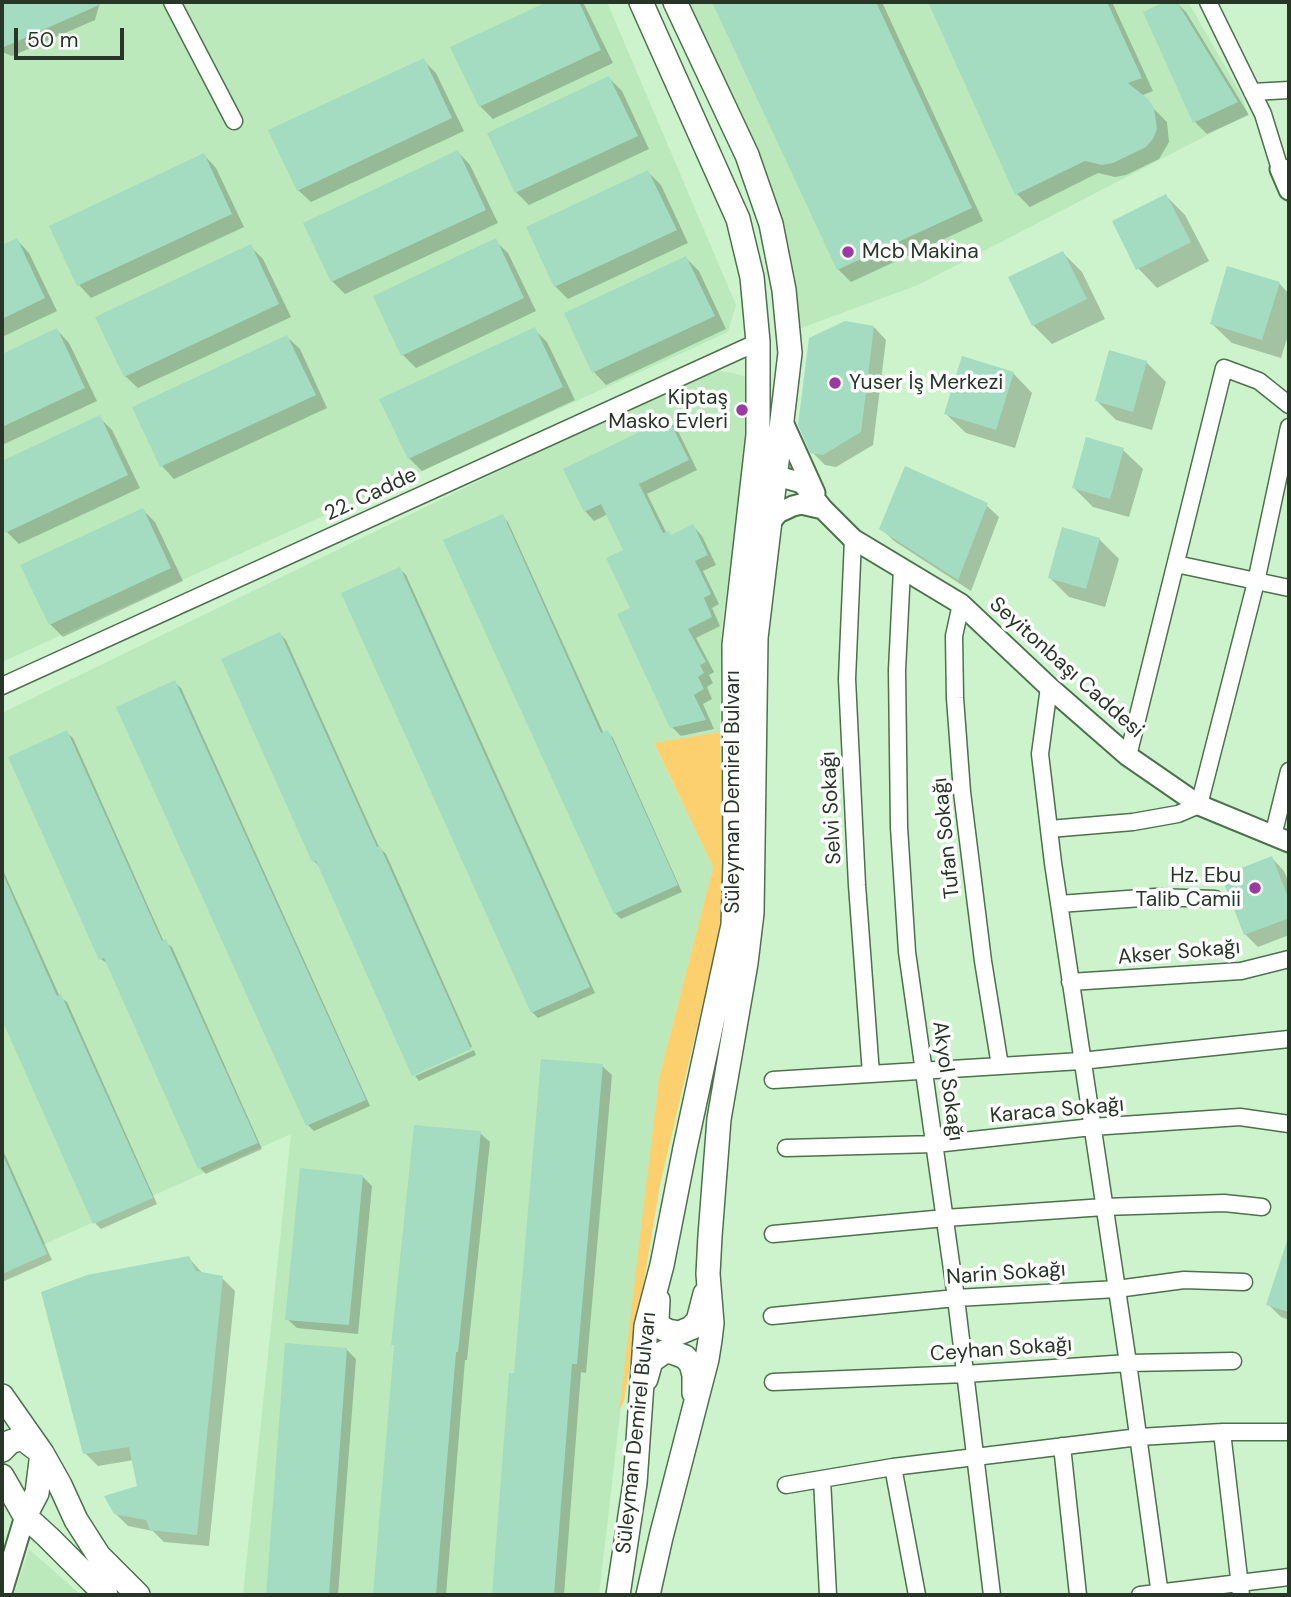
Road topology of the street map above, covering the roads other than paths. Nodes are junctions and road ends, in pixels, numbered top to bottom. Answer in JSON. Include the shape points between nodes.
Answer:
{"nodes":[{"id":1,"x":172,"y":2,"type":"edge"},
{"id":2,"x":641,"y":2,"type":"edge"},
{"id":3,"x":675,"y":2,"type":"edge"},
{"id":4,"x":1208,"y":2,"type":"edge"},
{"id":5,"x":1289,"y":90,"type":"edge"},
{"id":6,"x":1252,"y":92,"type":"junction"},
{"id":7,"x":234,"y":121,"type":"dead end"},
{"id":8,"x":1285,"y":168,"type":"edge"},
{"id":9,"x":1289,"y":190,"type":"edge"},
{"id":10,"x":758,"y":342,"type":"junction"},
{"id":11,"x":1289,"y":405,"type":"edge"},
{"id":12,"x":782,"y":420,"type":"junction"},
{"id":13,"x":1289,"y":427,"type":"edge"},
{"id":14,"x":765,"y":479,"type":"junction"},
{"id":15,"x":823,"y":509,"type":"junction"},
{"id":16,"x":770,"y":523,"type":"junction"},
{"id":17,"x":853,"y":540,"type":"junction"},
{"id":18,"x":1176,"y":564,"type":"junction"},
{"id":19,"x":902,"y":569,"type":"junction"},
{"id":20,"x":1256,"y":582,"type":"junction"},
{"id":21,"x":1289,"y":588,"type":"edge"},
{"id":22,"x":961,"y":604,"type":"junction"},
{"id":23,"x":2,"y":686,"type":"edge"},
{"id":24,"x":1049,"y":687,"type":"junction"},
{"id":25,"x":1128,"y":756,"type":"junction"},
{"id":26,"x":1289,"y":771,"type":"edge"},
{"id":27,"x":1199,"y":805,"type":"junction"},
{"id":28,"x":1049,"y":829,"type":"junction"},
{"id":29,"x":1281,"y":839,"type":"edge"},
{"id":30,"x":1215,"y":899,"type":"dead end"},
{"id":31,"x":1059,"y":904,"type":"junction"},
{"id":32,"x":1289,"y":959,"type":"edge"},
{"id":33,"x":1070,"y":982,"type":"junction"},
{"id":34,"x":1289,"y":1039,"type":"edge"},
{"id":35,"x":1082,"y":1061,"type":"junction"},
{"id":36,"x":1000,"y":1066,"type":"junction"},
{"id":37,"x":925,"y":1071,"type":"junction"},
{"id":38,"x":870,"y":1074,"type":"junction"},
{"id":39,"x":773,"y":1080,"type":"dead end"},
{"id":40,"x":1289,"y":1124,"type":"edge"},
{"id":41,"x":1092,"y":1127,"type":"junction"},
{"id":42,"x":934,"y":1144,"type":"junction"},
{"id":43,"x":786,"y":1148,"type":"dead end"},
{"id":44,"x":1104,"y":1207,"type":"junction"},
{"id":45,"x":1262,"y":1207,"type":"dead end"},
{"id":46,"x":945,"y":1218,"type":"junction"},
{"id":47,"x":773,"y":1234,"type":"dead end"},
{"id":48,"x":662,"y":1265,"type":"junction"},
{"id":49,"x":708,"y":1274,"type":"junction"},
{"id":50,"x":1244,"y":1282,"type":"dead end"},
{"id":51,"x":1117,"y":1289,"type":"junction"},
{"id":52,"x":956,"y":1298,"type":"junction"},
{"id":53,"x":772,"y":1316,"type":"dead end"},
{"id":54,"x":1233,"y":1360,"type":"dead end"},
{"id":55,"x":1128,"y":1363,"type":"junction"},
{"id":56,"x":965,"y":1374,"type":"junction"},
{"id":57,"x":773,"y":1382,"type":"dead end"},
{"id":58,"x":2,"y":1398,"type":"edge"},
{"id":59,"x":642,"y":1402,"type":"junction"},
{"id":60,"x":693,"y":1413,"type":"junction"},
{"id":61,"x":2,"y":1421,"type":"edge"},
{"id":62,"x":1222,"y":1432,"type":"junction"},
{"id":63,"x":1289,"y":1432,"type":"edge"},
{"id":64,"x":1139,"y":1437,"type":"junction"},
{"id":65,"x":1062,"y":1446,"type":"junction"},
{"id":66,"x":2,"y":1450,"type":"edge"},
{"id":67,"x":42,"y":1453,"type":"junction"},
{"id":68,"x":975,"y":1456,"type":"junction"},
{"id":69,"x":893,"y":1467,"type":"junction"},
{"id":70,"x":2,"y":1476,"type":"edge"},
{"id":71,"x":821,"y":1479,"type":"junction"},
{"id":72,"x":786,"y":1485,"type":"dead end"},
{"id":73,"x":25,"y":1516,"type":"junction"},
{"id":74,"x":1289,"y":1577,"type":"edge"},
{"id":75,"x":1240,"y":1589,"type":"edge"},
{"id":76,"x":2,"y":1592,"type":"edge"},
{"id":77,"x":1160,"y":1594,"type":"edge"},
{"id":78,"x":106,"y":1595,"type":"edge"},
{"id":79,"x":138,"y":1595,"type":"edge"},
{"id":80,"x":618,"y":1595,"type":"edge"},
{"id":81,"x":648,"y":1595,"type":"edge"},
{"id":82,"x":828,"y":1595,"type":"edge"},
{"id":83,"x":917,"y":1595,"type":"edge"},
{"id":84,"x":992,"y":1595,"type":"edge"},
{"id":85,"x":1078,"y":1595,"type":"edge"},
{"id":86,"x":1140,"y":1595,"type":"edge"}],
"edges":[{"from":1,"to":7,"type":"street"},
{"from":2,"to":10,"type":"main road","name":"Süleyman Demirel Bulvarı","via":[[738,219],[752,277]]},
{"from":3,"to":12,"type":"main road","name":"Süleyman Demirel Bulvarı","via":[[747,155],[771,224],[790,353]]},
{"from":4,"to":6,"type":"street"},
{"from":5,"to":6,"type":"street"},
{"from":6,"to":8,"type":"street"},
{"from":8,"to":9,"type":"street"},
{"from":10,"to":14,"type":"main road","name":"Süleyman Demirel Bulvarı","via":[[758,435]]},
{"from":10,"to":23,"type":"street","name":"22. Cadde"},
{"from":11,"to":18,"type":"street","via":[[1259,381],[1224,368]]},
{"from":12,"to":14,"type":"main road","name":"Süleyman Demirel Bulvarı"},
{"from":12,"to":15,"type":"street","name":"Seyitonbaşı Caddesi"},
{"from":13,"to":20,"type":"street"},
{"from":14,"to":15,"type":"street","name":"Seyitonbaşı Caddesi","via":[[802,483]]},
{"from":14,"to":16,"type":"main road","name":"Süleyman Demirel Bulvarı"},
{"from":14,"to":48,"type":"main road","name":"Süleyman Demirel Bulvarı","via":[[734,645],[733,925]]},
{"from":15,"to":16,"type":"street","via":[[793,506]]},
{"from":15,"to":17,"type":"street","name":"Seyitonbaşı Caddesi"},
{"from":16,"to":49,"type":"main road","name":"Süleyman Demirel Bulvarı","via":[[756,638],[750,941],[719,1118]]},
{"from":17,"to":19,"type":"street","name":"Seyitonbaşı Caddesi"},
{"from":17,"to":38,"type":"street","name":"Selvi Sokağı","via":[[847,679]]},
{"from":18,"to":20,"type":"street"},
{"from":18,"to":25,"type":"street"},
{"from":19,"to":22,"type":"street","name":"Seyitonbaşı Caddesi"},
{"from":19,"to":37,"type":"street","name":"Akyol Sokağı","via":[[897,670],[899,827],[908,952]]},
{"from":20,"to":21,"type":"street"},
{"from":20,"to":27,"type":"street"},
{"from":22,"to":24,"type":"street","name":"Seyitonbaşı Caddesi"},
{"from":22,"to":36,"type":"street","name":"Tufan Sokağı","via":[[954,636],[962,792]]},
{"from":24,"to":25,"type":"street","name":"Seyitonbaşı Caddesi"},
{"from":24,"to":28,"type":"street","via":[[1040,754]]},
{"from":25,"to":27,"type":"street","name":"Seyitonbaşı Caddesi"},
{"from":26,"to":29,"type":"street"},
{"from":27,"to":28,"type":"street","via":[[1144,820]]},
{"from":27,"to":29,"type":"street","name":"Seyitonbaşı Caddesi"},
{"from":28,"to":31,"type":"street"},
{"from":30,"to":31,"type":"street","via":[[1155,897]]},
{"from":31,"to":33,"type":"street"},
{"from":32,"to":33,"type":"street","name":"Akser Sokağı","via":[[1241,971]]},
{"from":33,"to":35,"type":"street"},
{"from":34,"to":35,"type":"street"},
{"from":35,"to":36,"type":"street"},
{"from":35,"to":41,"type":"street"},
{"from":36,"to":37,"type":"street"},
{"from":37,"to":38,"type":"street"},
{"from":37,"to":42,"type":"street","name":"Akyol Sokağı"},
{"from":38,"to":39,"type":"street"},
{"from":40,"to":41,"type":"street","name":"Karaca Sokağı","via":[[1240,1117]]},
{"from":41,"to":42,"type":"street","name":"Karaca Sokağı"},
{"from":41,"to":44,"type":"street"},
{"from":42,"to":43,"type":"street","name":"Karaca Sokağı"},
{"from":42,"to":46,"type":"street","name":"Akyol Sokağı"},
{"from":44,"to":45,"type":"street","via":[[1224,1203]]},
{"from":44,"to":46,"type":"street"},
{"from":44,"to":51,"type":"street"},
{"from":46,"to":47,"type":"street"},
{"from":46,"to":52,"type":"street","name":"Akyol Sokağı"},
{"from":48,"to":49,"type":"main road","via":[[657,1320],[668,1331],[679,1333],[698,1321]]},
{"from":48,"to":59,"type":"main road","name":"Süleyman Demirel Bulvarı","via":[[646,1326]]},
{"from":49,"to":60,"type":"main road","name":"Süleyman Demirel Bulvarı","via":[[710,1340]]},
{"from":50,"to":51,"type":"street","name":"Narin Sokağı","via":[[1184,1280]]},
{"from":51,"to":52,"type":"street","name":"Narin Sokağı"},
{"from":51,"to":55,"type":"street"},
{"from":52,"to":53,"type":"street","name":"Narin Sokağı"},
{"from":52,"to":56,"type":"street","name":"Akyol Sokağı"},
{"from":54,"to":55,"type":"street","name":"Ceyhan Sokağı"},
{"from":55,"to":56,"type":"street","name":"Ceyhan Sokağı"},
{"from":55,"to":64,"type":"street"},
{"from":56,"to":57,"type":"street","name":"Ceyhan Sokağı"},
{"from":56,"to":68,"type":"street","name":"Akyol Sokağı"},
{"from":58,"to":61,"type":"main road"},
{"from":58,"to":67,"type":"main road"},
{"from":59,"to":60,"type":"main road","via":[[651,1360],[672,1352],[691,1364]]},
{"from":59,"to":80,"type":"main road","name":"Süleyman Demirel Bulvarı"},
{"from":60,"to":81,"type":"main road","name":"Süleyman Demirel Bulvarı"},
{"from":62,"to":63,"type":"street"},
{"from":62,"to":64,"type":"street"},
{"from":62,"to":75,"type":"street"},
{"from":64,"to":65,"type":"street"},
{"from":64,"to":77,"type":"street"},
{"from":65,"to":68,"type":"street"},
{"from":65,"to":85,"type":"street"},
{"from":66,"to":67,"type":"main road","via":[[22,1438]]},
{"from":67,"to":73,"type":"main road","via":[[37,1493]]},
{"from":67,"to":79,"type":"main road","via":[[93,1547]]},
{"from":68,"to":69,"type":"street"},
{"from":68,"to":84,"type":"street","name":"Akyol Sokağı"},
{"from":69,"to":71,"type":"street"},
{"from":69,"to":83,"type":"street"},
{"from":70,"to":73,"type":"main road"},
{"from":71,"to":72,"type":"street"},
{"from":71,"to":82,"type":"street"},
{"from":73,"to":76,"type":"street"},
{"from":73,"to":78,"type":"main road"},
{"from":74,"to":75,"type":"street"},
{"from":75,"to":77,"type":"street"},
{"from":77,"to":86,"type":"street"}]}
